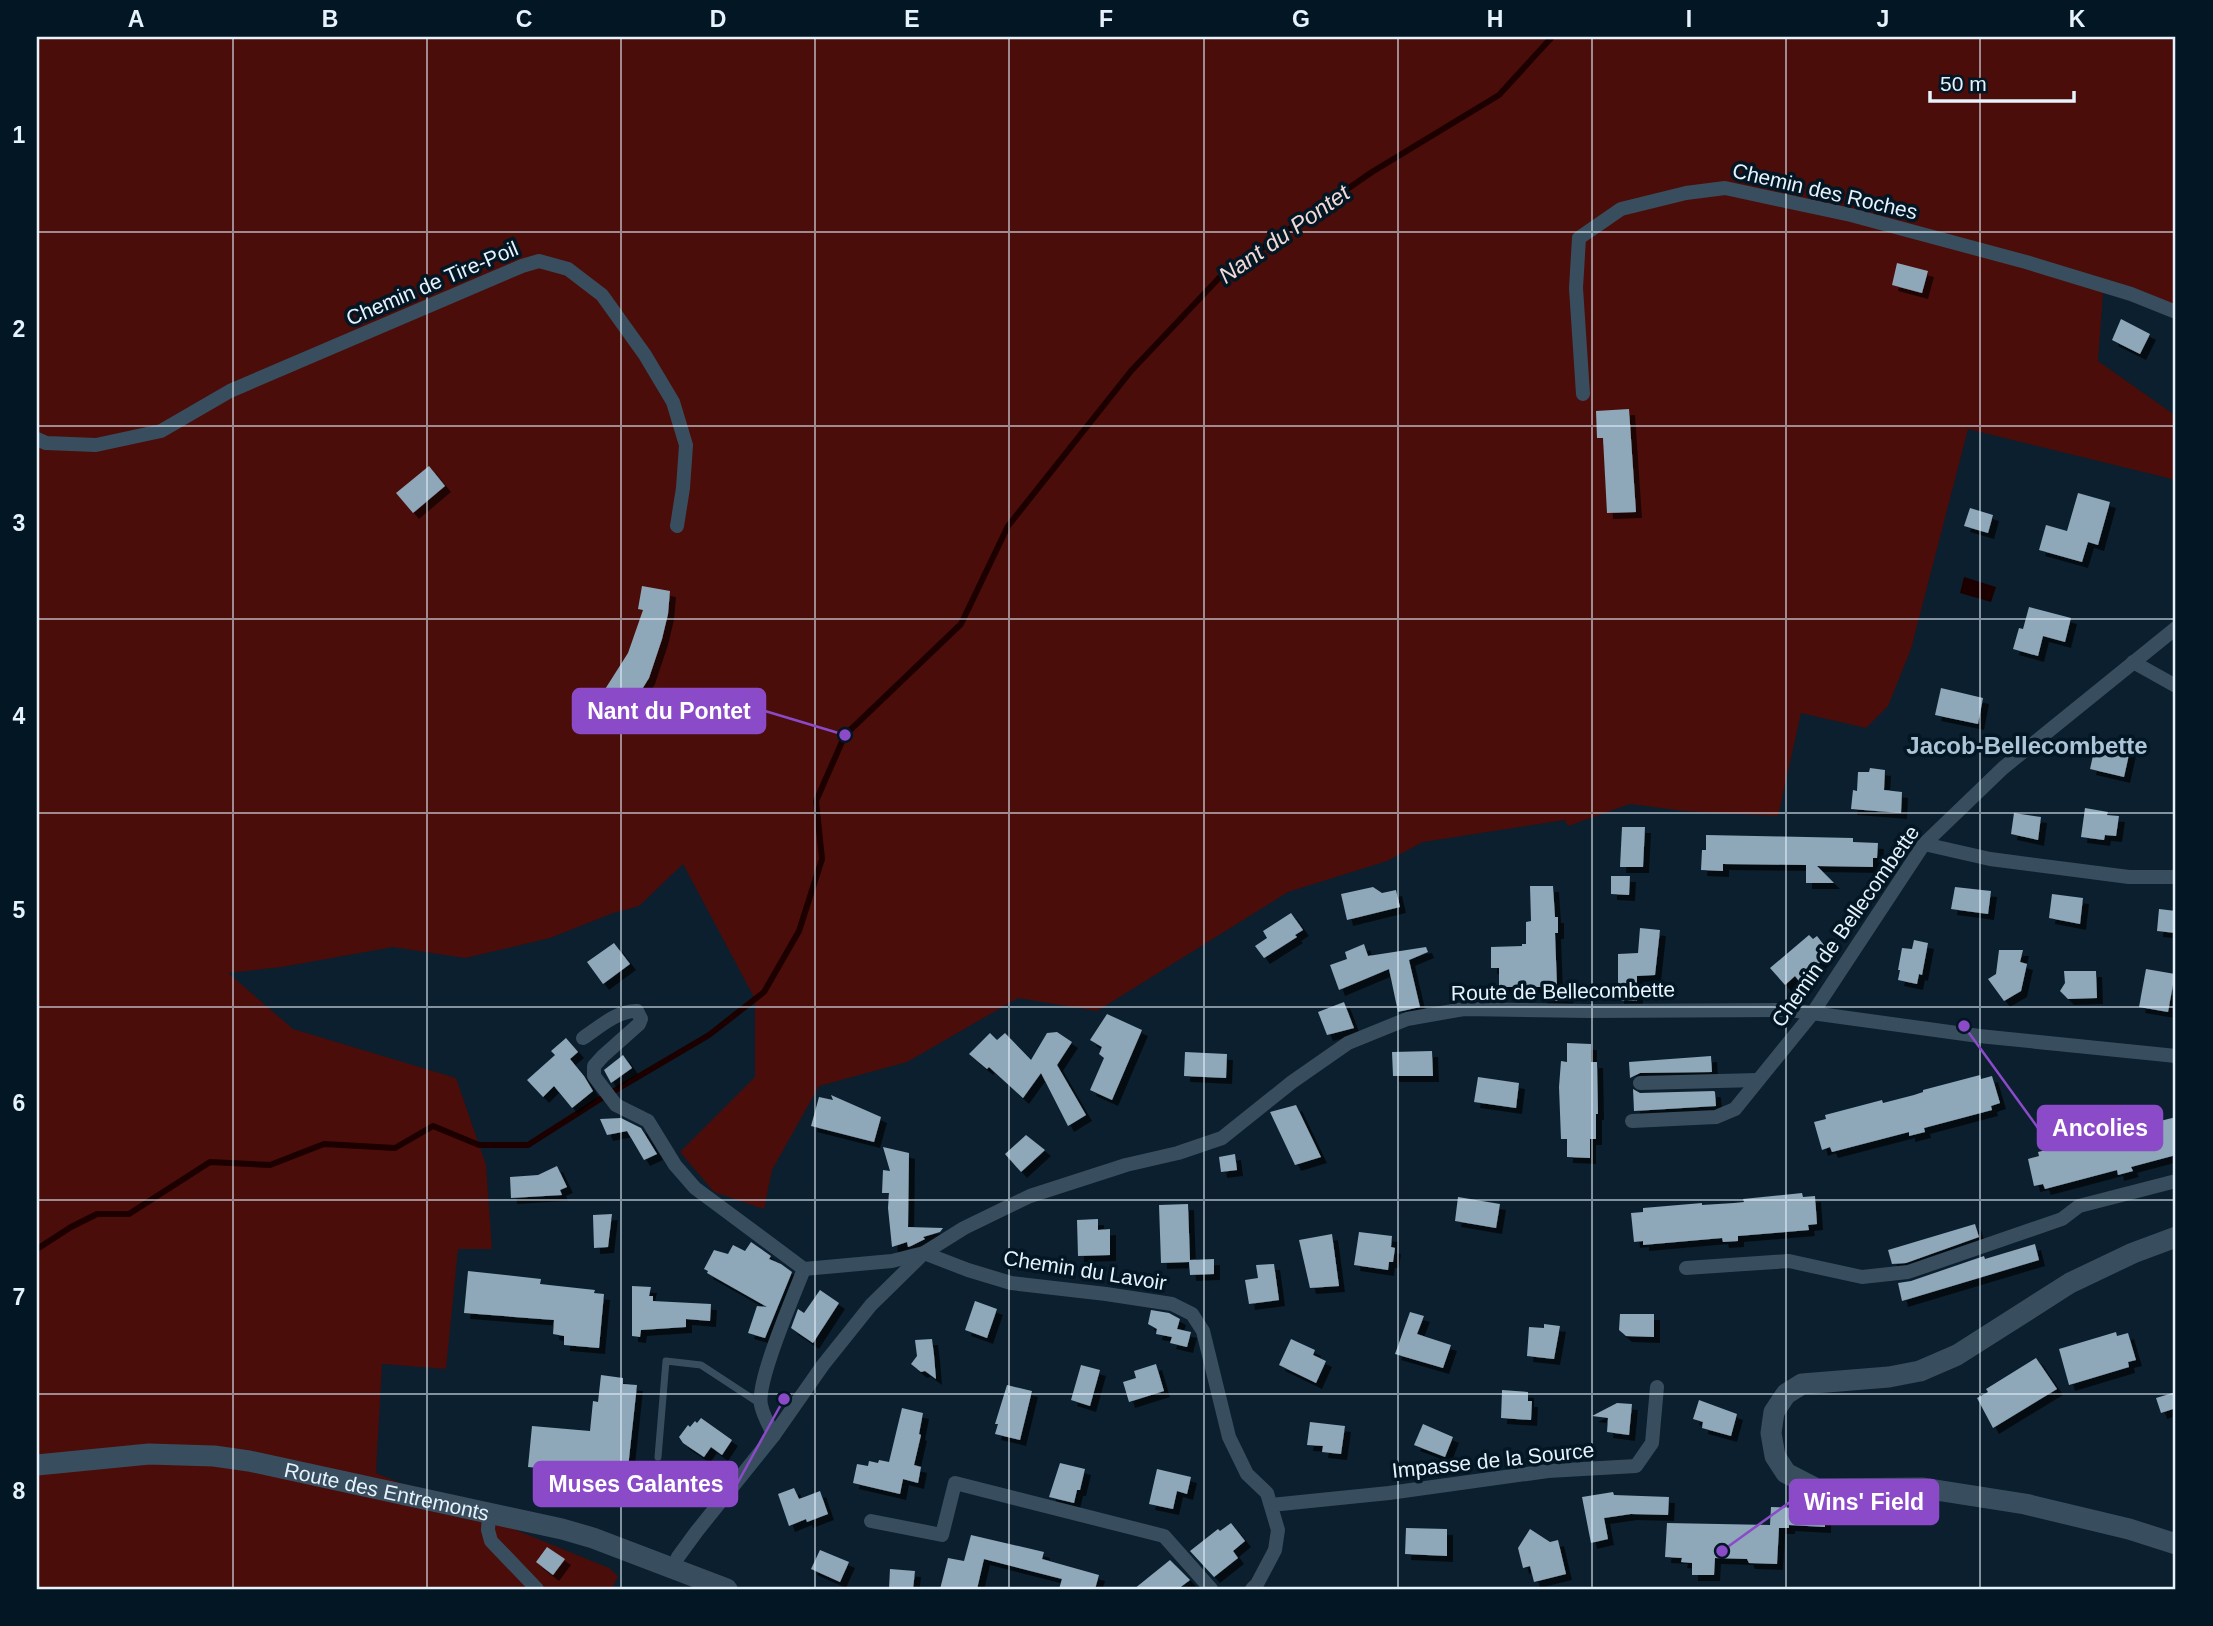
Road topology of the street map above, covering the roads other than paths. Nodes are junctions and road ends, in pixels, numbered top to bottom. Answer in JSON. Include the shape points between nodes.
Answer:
{"nodes":[{"id":1,"x":2176,"y":312,"type":"edge"},
{"id":2,"x":1583,"y":394,"type":"dead end"},
{"id":3,"x":37,"y":439,"type":"edge"},
{"id":4,"x":677,"y":526,"type":"dead end"},
{"id":5,"x":2176,"y":628,"type":"edge"},
{"id":6,"x":2133,"y":662,"type":"junction"},
{"id":7,"x":2176,"y":686,"type":"edge"},
{"id":8,"x":1924,"y":844,"type":"junction"},
{"id":9,"x":2176,"y":877,"type":"edge"},
{"id":10,"x":1812,"y":1014,"type":"junction"},
{"id":11,"x":583,"y":1038,"type":"dead end"},
{"id":12,"x":2176,"y":1056,"type":"edge"},
{"id":13,"x":1758,"y":1080,"type":"junction"},
{"id":14,"x":1640,"y":1083,"type":"dead end"},
{"id":15,"x":1632,"y":1121,"type":"dead end"},
{"id":16,"x":2176,"y":1181,"type":"edge"},
{"id":17,"x":2176,"y":1237,"type":"edge"},
{"id":18,"x":924,"y":1253,"type":"junction"},
{"id":19,"x":1686,"y":1268,"type":"dead end"},
{"id":20,"x":804,"y":1269,"type":"junction"},
{"id":21,"x":1657,"y":1387,"type":"dead end"},
{"id":22,"x":760,"y":1404,"type":"junction"},
{"id":23,"x":774,"y":1435,"type":"junction"},
{"id":24,"x":658,"y":1457,"type":"dead end"},
{"id":25,"x":37,"y":1465,"type":"edge"},
{"id":26,"x":1271,"y":1505,"type":"junction"},
{"id":27,"x":489,"y":1515,"type":"junction"},
{"id":28,"x":871,"y":1521,"type":"dead end"},
{"id":29,"x":2176,"y":1544,"type":"edge"},
{"id":30,"x":673,"y":1567,"type":"junction"},
{"id":31,"x":537,"y":1589,"type":"edge"},
{"id":32,"x":727,"y":1589,"type":"edge"},
{"id":33,"x":1211,"y":1589,"type":"edge"},
{"id":34,"x":1252,"y":1589,"type":"edge"}],
"edges":[{"from":1,"to":2,"type":"street","name":"Chemin des Roches","via":[[2025,262],[1851,215],[1725,188],[1686,193],[1621,209],[1579,238],[1576,288]]},
{"from":3,"to":4,"type":"street","name":"Chemin de Tire-Poil","via":[[96,445],[161,431],[230,391],[540,261],[568,269],[602,295],[673,402],[685,445]]},
{"from":5,"to":6,"type":"street","name":"Chemin de Bellecombette"},
{"from":6,"to":7,"type":"street"},
{"from":6,"to":8,"type":"street","name":"Chemin de Bellecombette","via":[[2003,768]]},
{"from":8,"to":9,"type":"street","via":[[1990,859],[2129,877]]},
{"from":8,"to":10,"type":"street","name":"Chemin de Bellecombette"},
{"from":10,"to":12,"type":"street","name":"Route de Bellecombette"},
{"from":10,"to":13,"type":"street","name":"Chemin de Bellecombette"},
{"from":10,"to":18,"type":"street","name":"Route de Bellecombette","via":[[1790,1010],[1464,1009],[1407,1019],[1348,1043],[1222,1138],[1030,1196]]},
{"from":11,"to":20,"type":"street","via":[[631,1010],[640,1014],[639,1024],[594,1066],[594,1076],[616,1105],[649,1121],[695,1188]]},
{"from":13,"to":14,"type":"street"},
{"from":13,"to":15,"type":"street","name":"Chemin de Bellecombette","via":[[1735,1109],[1716,1117]]},
{"from":16,"to":19,"type":"street","via":[[2079,1206],[2062,1219],[1908,1272],[1863,1277],[1789,1261]]},
{"from":17,"to":29,"type":"street","via":[[2070,1283],[1957,1355],[1920,1371],[1802,1384],[1786,1394],[1774,1412],[1771,1433],[1786,1473],[1817,1489],[1923,1488],[2025,1504]]},
{"from":18,"to":20,"type":"street","name":"Route de Bellecombette","via":[[892,1261]]},
{"from":18,"to":23,"type":"street","name":"Route de Bellecombette","via":[[871,1305]]},
{"from":18,"to":26,"type":"street","name":"Chemin du Lavoir","via":[[1011,1283],[1172,1304],[1192,1314],[1203,1331],[1229,1437],[1247,1474],[1267,1493]]},
{"from":20,"to":22,"type":"street","via":[[780,1329]]},
{"from":21,"to":26,"type":"street","name":"Impasse de la Source","via":[[1652,1443],[1636,1466],[1548,1471]]},
{"from":22,"to":23,"type":"street"},
{"from":22,"to":24,"type":"lane","via":[[701,1365],[667,1361]]},
{"from":23,"to":30,"type":"street","name":"Route de Bellecombette"},
{"from":25,"to":27,"type":"street","name":"Route des Entremonts","via":[[149,1454],[214,1457]]},
{"from":26,"to":34,"type":"street","name":"Chemin du Lavoir","via":[[1278,1530],[1275,1550]]},
{"from":27,"to":30,"type":"street","name":"Route des Entremonts","via":[[583,1535]]},
{"from":27,"to":31,"type":"street","via":[[491,1541]]},
{"from":28,"to":33,"type":"street","via":[[942,1535],[956,1483],[1164,1536]]},
{"from":30,"to":32,"type":"street","name":"Route des Entremonts"}]}
